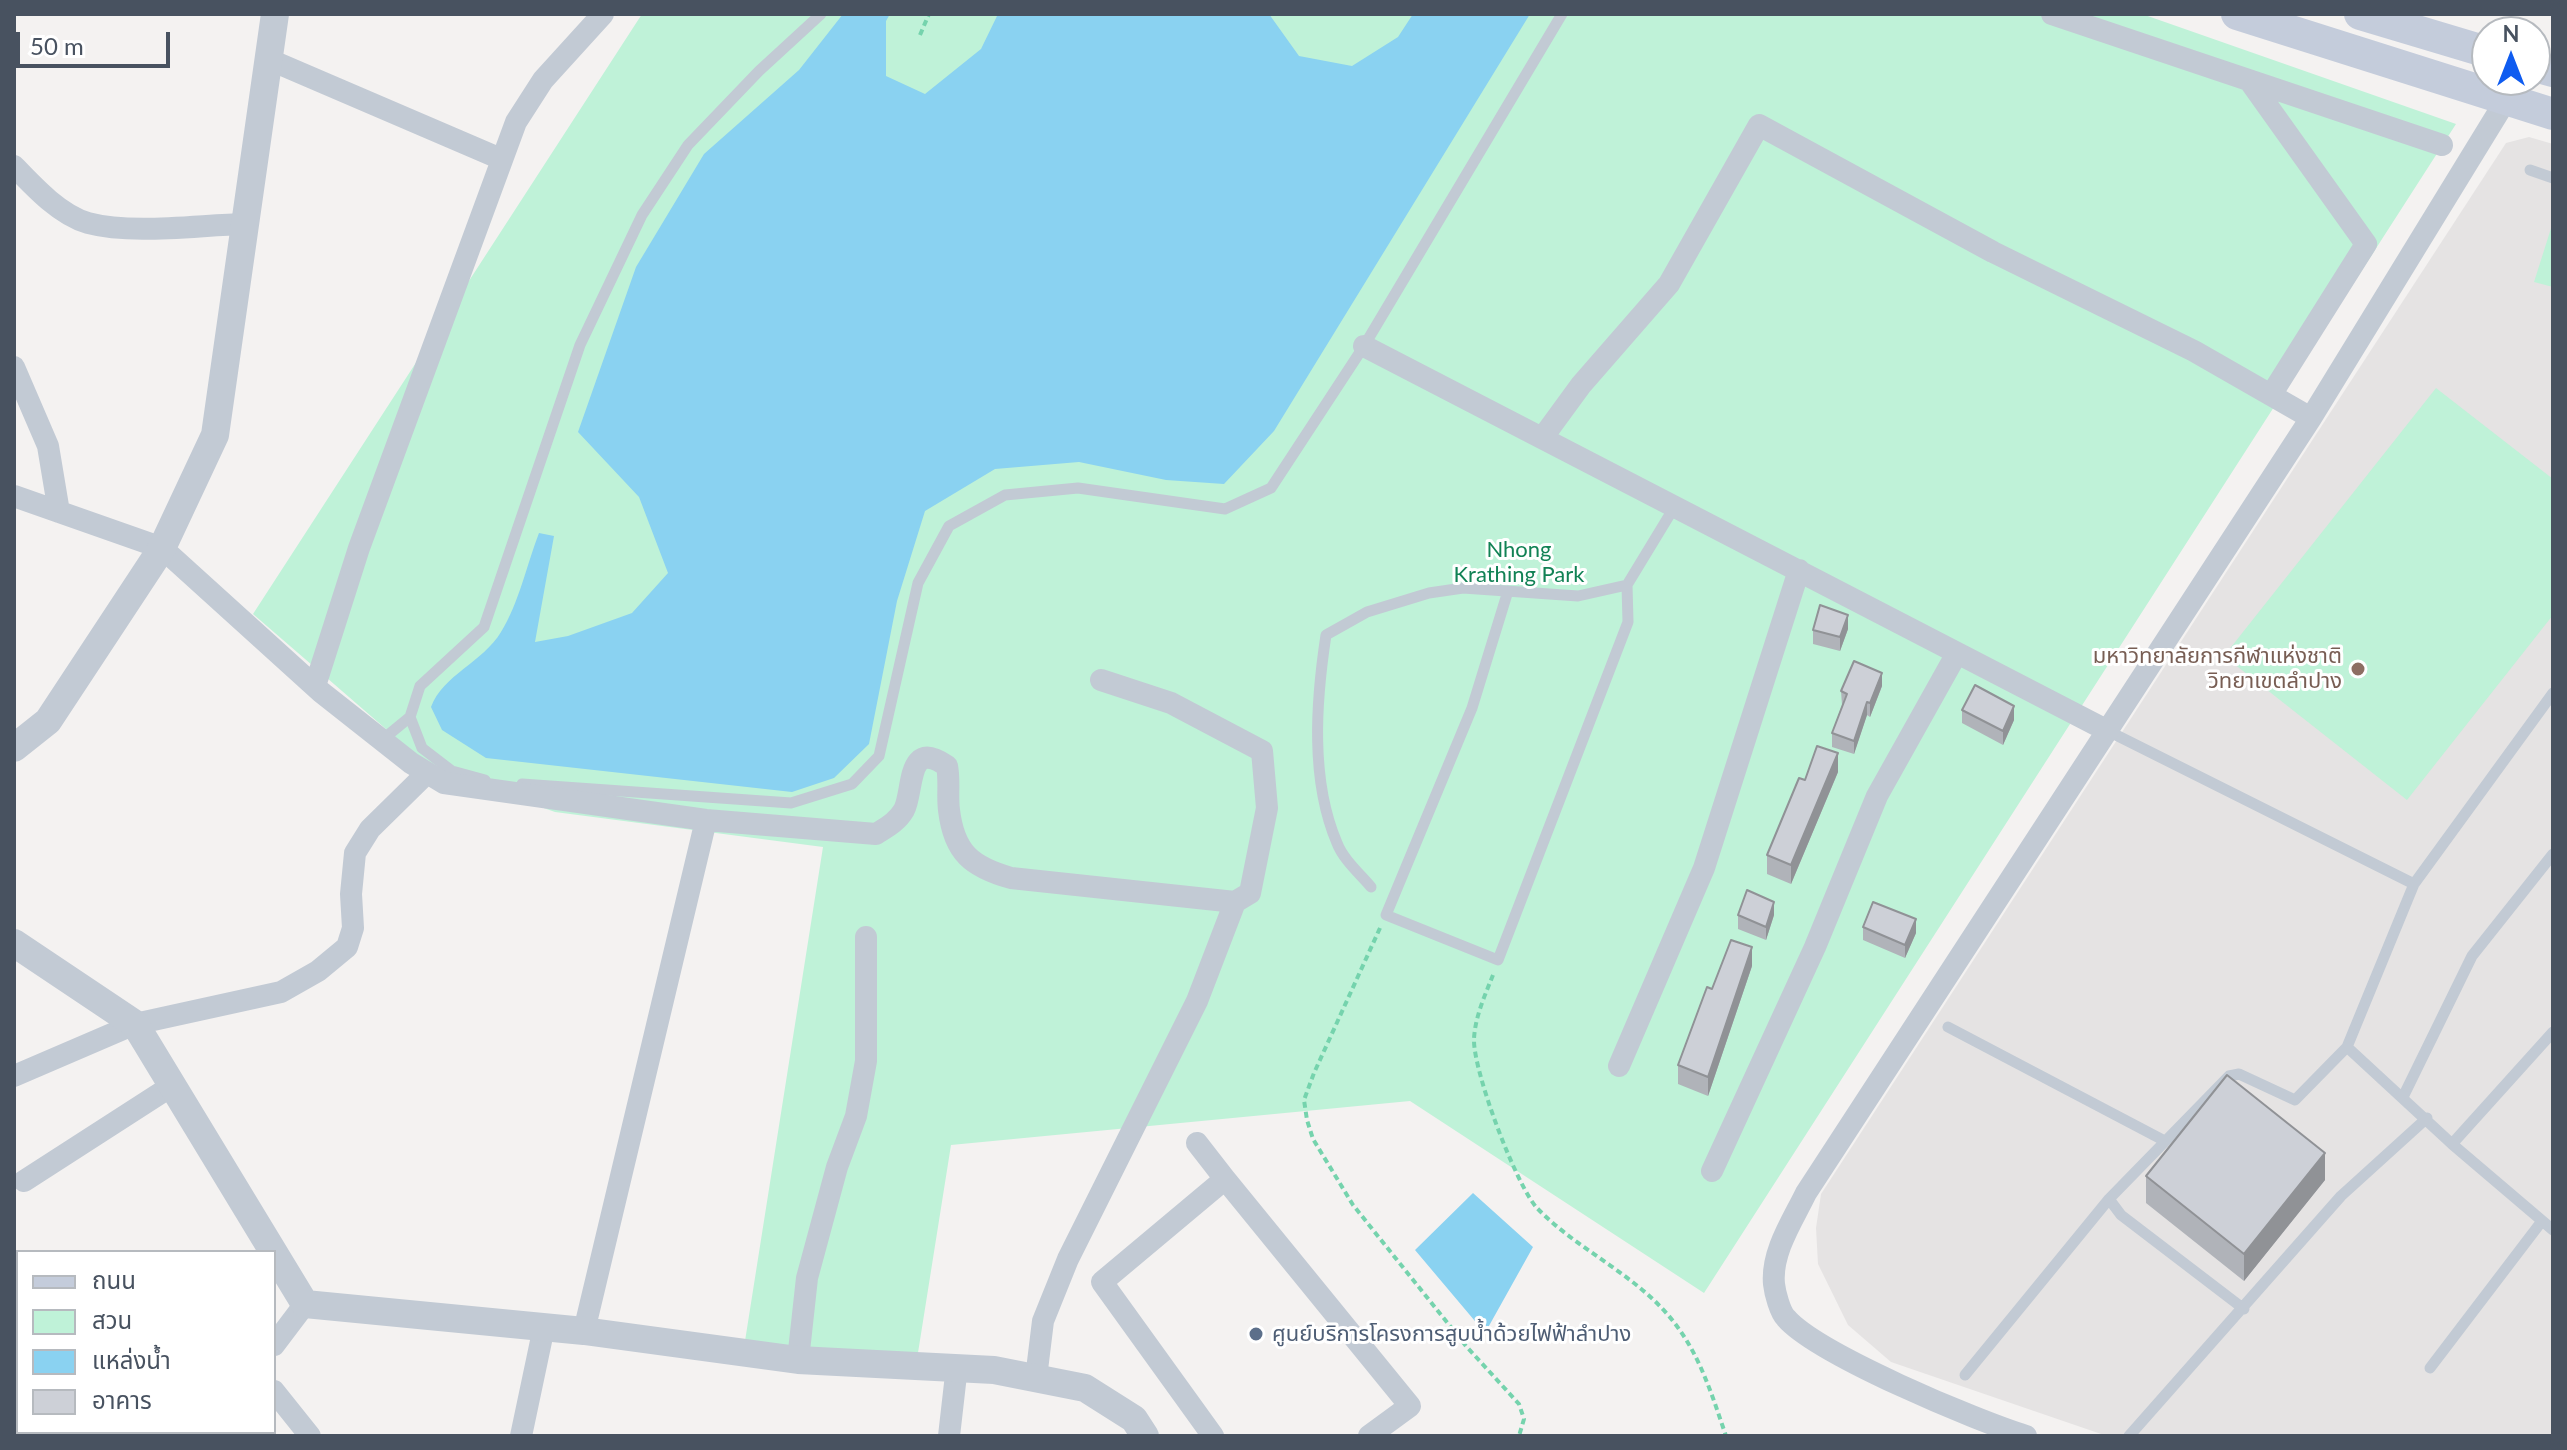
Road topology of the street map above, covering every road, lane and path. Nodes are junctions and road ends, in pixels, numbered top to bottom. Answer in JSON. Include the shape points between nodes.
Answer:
{"nodes":[{"id":1,"x":275,"y":14,"type":"edge"},
{"id":2,"x":603,"y":14,"type":"edge"},
{"id":3,"x":821,"y":14,"type":"edge"},
{"id":4,"x":929,"y":14,"type":"edge"},
{"id":5,"x":1562,"y":14,"type":"edge"},
{"id":6,"x":2052,"y":14,"type":"edge"},
{"id":7,"x":2237,"y":14,"type":"edge"},
{"id":8,"x":2360,"y":14,"type":"edge"},
{"id":9,"x":920,"y":35,"type":"dead end"},
{"id":10,"x":2471,"y":47,"type":"edge"},
{"id":11,"x":268,"y":59,"type":"junction"},
{"id":12,"x":2249,"y":80,"type":"junction"},
{"id":13,"x":2506,"y":100,"type":"junction"},
{"id":14,"x":2553,"y":114,"type":"edge"},
{"id":15,"x":2442,"y":145,"type":"dead end"},
{"id":16,"x":501,"y":159,"type":"junction"},
{"id":17,"x":14,"y":166,"type":"edge"},
{"id":18,"x":2530,"y":170,"type":"dead end"},
{"id":19,"x":2553,"y":178,"type":"edge"},
{"id":20,"x":245,"y":224,"type":"junction"},
{"id":21,"x":1364,"y":346,"type":"junction"},
{"id":22,"x":14,"y":367,"type":"edge"},
{"id":23,"x":2271,"y":395,"type":"junction"},
{"id":24,"x":2311,"y":418,"type":"junction"},
{"id":25,"x":1543,"y":437,"type":"junction"},
{"id":26,"x":14,"y":496,"type":"edge"},
{"id":27,"x":1675,"y":506,"type":"junction"},
{"id":28,"x":59,"y":512,"type":"junction"},
{"id":29,"x":162,"y":548,"type":"junction"},
{"id":30,"x":1799,"y":570,"type":"junction"},
{"id":31,"x":1627,"y":585,"type":"junction"},
{"id":32,"x":1508,"y":591,"type":"junction"},
{"id":33,"x":1957,"y":653,"type":"junction"},
{"id":34,"x":1101,"y":680,"type":"dead end"},
{"id":35,"x":315,"y":686,"type":"junction"},
{"id":36,"x":2553,"y":693,"type":"edge"},
{"id":37,"x":410,"y":717,"type":"junction"},
{"id":38,"x":2108,"y":731,"type":"junction"},
{"id":39,"x":382,"y":740,"type":"junction"},
{"id":40,"x":14,"y":748,"type":"edge"},
{"id":41,"x":427,"y":773,"type":"junction"},
{"id":42,"x":706,"y":820,"type":"junction"},
{"id":43,"x":2553,"y":854,"type":"edge"},
{"id":44,"x":2414,"y":884,"type":"junction"},
{"id":45,"x":1371,"y":887,"type":"dead end"},
{"id":46,"x":1235,"y":902,"type":"junction"},
{"id":47,"x":1386,"y":915,"type":"junction"},
{"id":48,"x":866,"y":937,"type":"dead end"},
{"id":49,"x":14,"y":943,"type":"edge"},
{"id":50,"x":1498,"y":960,"type":"junction"},
{"id":51,"x":135,"y":1024,"type":"junction"},
{"id":52,"x":1948,"y":1027,"type":"dead end"},
{"id":53,"x":2553,"y":1032,"type":"edge"},
{"id":54,"x":2347,"y":1047,"type":"junction"},
{"id":55,"x":1619,"y":1066,"type":"dead end"},
{"id":56,"x":14,"y":1076,"type":"edge"},
{"id":57,"x":173,"y":1085,"type":"junction"},
{"id":58,"x":2403,"y":1097,"type":"junction"},
{"id":59,"x":2427,"y":1118,"type":"junction"},
{"id":60,"x":2163,"y":1140,"type":"junction"},
{"id":61,"x":1197,"y":1143,"type":"dead end"},
{"id":62,"x":2452,"y":1144,"type":"junction"},
{"id":63,"x":1712,"y":1171,"type":"dead end"},
{"id":64,"x":1225,"y":1179,"type":"junction"},
{"id":65,"x":24,"y":1181,"type":"dead end"},
{"id":66,"x":2109,"y":1199,"type":"junction"},
{"id":67,"x":2542,"y":1221,"type":"junction"},
{"id":68,"x":2553,"y":1230,"type":"edge"},
{"id":69,"x":272,"y":1250,"type":"edge"},
{"id":70,"x":276,"y":1256,"type":"edge"},
{"id":71,"x":305,"y":1304,"type":"junction"},
{"id":72,"x":2244,"y":1309,"type":"junction"},
{"id":73,"x":544,"y":1327,"type":"junction"},
{"id":74,"x":584,"y":1331,"type":"junction"},
{"id":75,"x":276,"y":1342,"type":"edge"},
{"id":76,"x":798,"y":1360,"type":"junction"},
{"id":77,"x":957,"y":1366,"type":"junction"},
{"id":78,"x":2430,"y":1368,"type":"dead end"},
{"id":79,"x":1965,"y":1375,"type":"dead end"},
{"id":80,"x":1036,"y":1378,"type":"junction"},
{"id":81,"x":276,"y":1394,"type":"edge"},
{"id":82,"x":1986,"y":1430,"type":"edge"},
{"id":83,"x":310,"y":1436,"type":"edge"},
{"id":84,"x":521,"y":1436,"type":"edge"},
{"id":85,"x":949,"y":1436,"type":"edge"},
{"id":86,"x":1145,"y":1436,"type":"edge"},
{"id":87,"x":1213,"y":1436,"type":"edge"},
{"id":88,"x":1369,"y":1436,"type":"edge"},
{"id":89,"x":1519,"y":1436,"type":"edge"},
{"id":90,"x":1726,"y":1436,"type":"edge"},
{"id":91,"x":2026,"y":1436,"type":"edge"},
{"id":92,"x":2129,"y":1436,"type":"edge"}],
"edges":[{"from":1,"to":11,"type":"street"},
{"from":2,"to":16,"type":"street","via":[[529,99]]},
{"from":3,"to":37,"type":"lane","via":[[688,145],[642,215],[580,345],[484,627],[420,686]]},
{"from":4,"to":9,"type":"path"},
{"from":5,"to":21,"type":"lane"},
{"from":6,"to":12,"type":"street"},
{"from":7,"to":13,"type":"main road"},
{"from":8,"to":10,"type":"main road"},
{"from":11,"to":16,"type":"street"},
{"from":11,"to":20,"type":"street"},
{"from":12,"to":15,"type":"street"},
{"from":12,"to":23,"type":"street","via":[[2366,244]]},
{"from":13,"to":14,"type":"main road"},
{"from":13,"to":24,"type":"street"},
{"from":16,"to":35,"type":"street","via":[[359,548]]},
{"from":17,"to":20,"type":"street","via":[[41,194],[85,223]]},
{"from":18,"to":19,"type":"lane"},
{"from":20,"to":29,"type":"street","via":[[215,435]]},
{"from":21,"to":25,"type":"street"},
{"from":21,"to":37,"type":"lane","via":[[1271,488],[1225,509],[1078,488],[1005,495],[949,526],[918,583],[879,756],[852,784],[791,803],[493,782],[452,771],[422,748]]},
{"from":22,"to":28,"type":"street","via":[[48,446]]},
{"from":23,"to":24,"type":"street"},
{"from":23,"to":25,"type":"street","via":[[1759,125],[1669,284]]},
{"from":24,"to":38,"type":"street"},
{"from":25,"to":27,"type":"street"},
{"from":26,"to":28,"type":"street"},
{"from":27,"to":30,"type":"street"},
{"from":27,"to":31,"type":"lane"},
{"from":28,"to":29,"type":"street"},
{"from":29,"to":35,"type":"street"},
{"from":29,"to":40,"type":"street","via":[[48,721]]},
{"from":30,"to":33,"type":"street"},
{"from":30,"to":55,"type":"street","via":[[1704,868]]},
{"from":31,"to":32,"type":"lane","via":[[1578,596]]},
{"from":31,"to":50,"type":"lane","via":[[1629,614],[1619,649]]},
{"from":32,"to":45,"type":"lane","via":[[1463,588],[1429,593],[1367,612],[1326,635],[1320,675],[1321,784],[1337,845]]},
{"from":32,"to":47,"type":"lane","via":[[1472,708]]},
{"from":33,"to":38,"type":"street"},
{"from":33,"to":63,"type":"street","via":[[1877,796],[1815,947]]},
{"from":34,"to":46,"type":"street","via":[[1171,703],[1262,751],[1267,772],[1265,822],[1250,893]]},
{"from":35,"to":39,"type":"street"},
{"from":36,"to":44,"type":"lane"},
{"from":37,"to":39,"type":"lane"},
{"from":38,"to":44,"type":"lane"},
{"from":38,"to":82,"type":"street","via":[[1806,1193],[1779,1249],[1774,1283],[1784,1317],[1822,1346]]},
{"from":39,"to":41,"type":"street"},
{"from":41,"to":42,"type":"street","via":[[444,783]]},
{"from":41,"to":51,"type":"street","via":[[370,829],[355,853],[353,928],[347,947],[281,992]]},
{"from":42,"to":46,"type":"street","via":[[876,834],[893,824],[905,807],[913,766],[922,759],[937,759],[947,766],[956,840],[978,868],[1011,878]]},
{"from":42,"to":74,"type":"street"},
{"from":43,"to":58,"type":"lane","via":[[2472,956]]},
{"from":44,"to":54,"type":"lane"},
{"from":46,"to":80,"type":"street","via":[[1197,1001],[1063,1271],[1043,1321]]},
{"from":47,"to":50,"type":"lane"},
{"from":47,"to":89,"type":"path","via":[[1314,1073],[1304,1100],[1307,1120],[1353,1205],[1519,1404],[1524,1419]]},
{"from":48,"to":76,"type":"street","via":[[866,1061],[856,1116],[807,1278]]},
{"from":49,"to":51,"type":"street"},
{"from":50,"to":90,"type":"path","via":[[1474,1037],[1476,1062],[1517,1178],[1539,1210],[1671,1319],[1704,1373]]},
{"from":51,"to":56,"type":"street"},
{"from":51,"to":57,"type":"street"},
{"from":52,"to":60,"type":"lane"},
{"from":53,"to":62,"type":"lane"},
{"from":54,"to":58,"type":"lane"},
{"from":54,"to":60,"type":"lane","via":[[2295,1100],[2239,1074],[2229,1076]]},
{"from":57,"to":65,"type":"street"},
{"from":57,"to":69,"type":"street"},
{"from":58,"to":59,"type":"lane"},
{"from":59,"to":62,"type":"lane"},
{"from":59,"to":72,"type":"lane","via":[[2341,1196]]},
{"from":60,"to":66,"type":"lane"},
{"from":61,"to":64,"type":"street"},
{"from":62,"to":67,"type":"lane"},
{"from":64,"to":87,"type":"street","via":[[1102,1282]]},
{"from":64,"to":88,"type":"street","via":[[1410,1406]]},
{"from":66,"to":72,"type":"lane","via":[[2121,1215]]},
{"from":66,"to":79,"type":"lane"},
{"from":67,"to":68,"type":"lane"},
{"from":67,"to":78,"type":"lane"},
{"from":70,"to":71,"type":"street"},
{"from":71,"to":73,"type":"street"},
{"from":71,"to":75,"type":"street"},
{"from":72,"to":92,"type":"lane"},
{"from":73,"to":74,"type":"street"},
{"from":73,"to":84,"type":"street"},
{"from":74,"to":76,"type":"street"},
{"from":76,"to":77,"type":"street"},
{"from":77,"to":80,"type":"street"},
{"from":77,"to":85,"type":"street"},
{"from":80,"to":86,"type":"street","via":[[1085,1388],[1134,1419]]},
{"from":81,"to":83,"type":"street"},
{"from":82,"to":91,"type":"street"}]}
